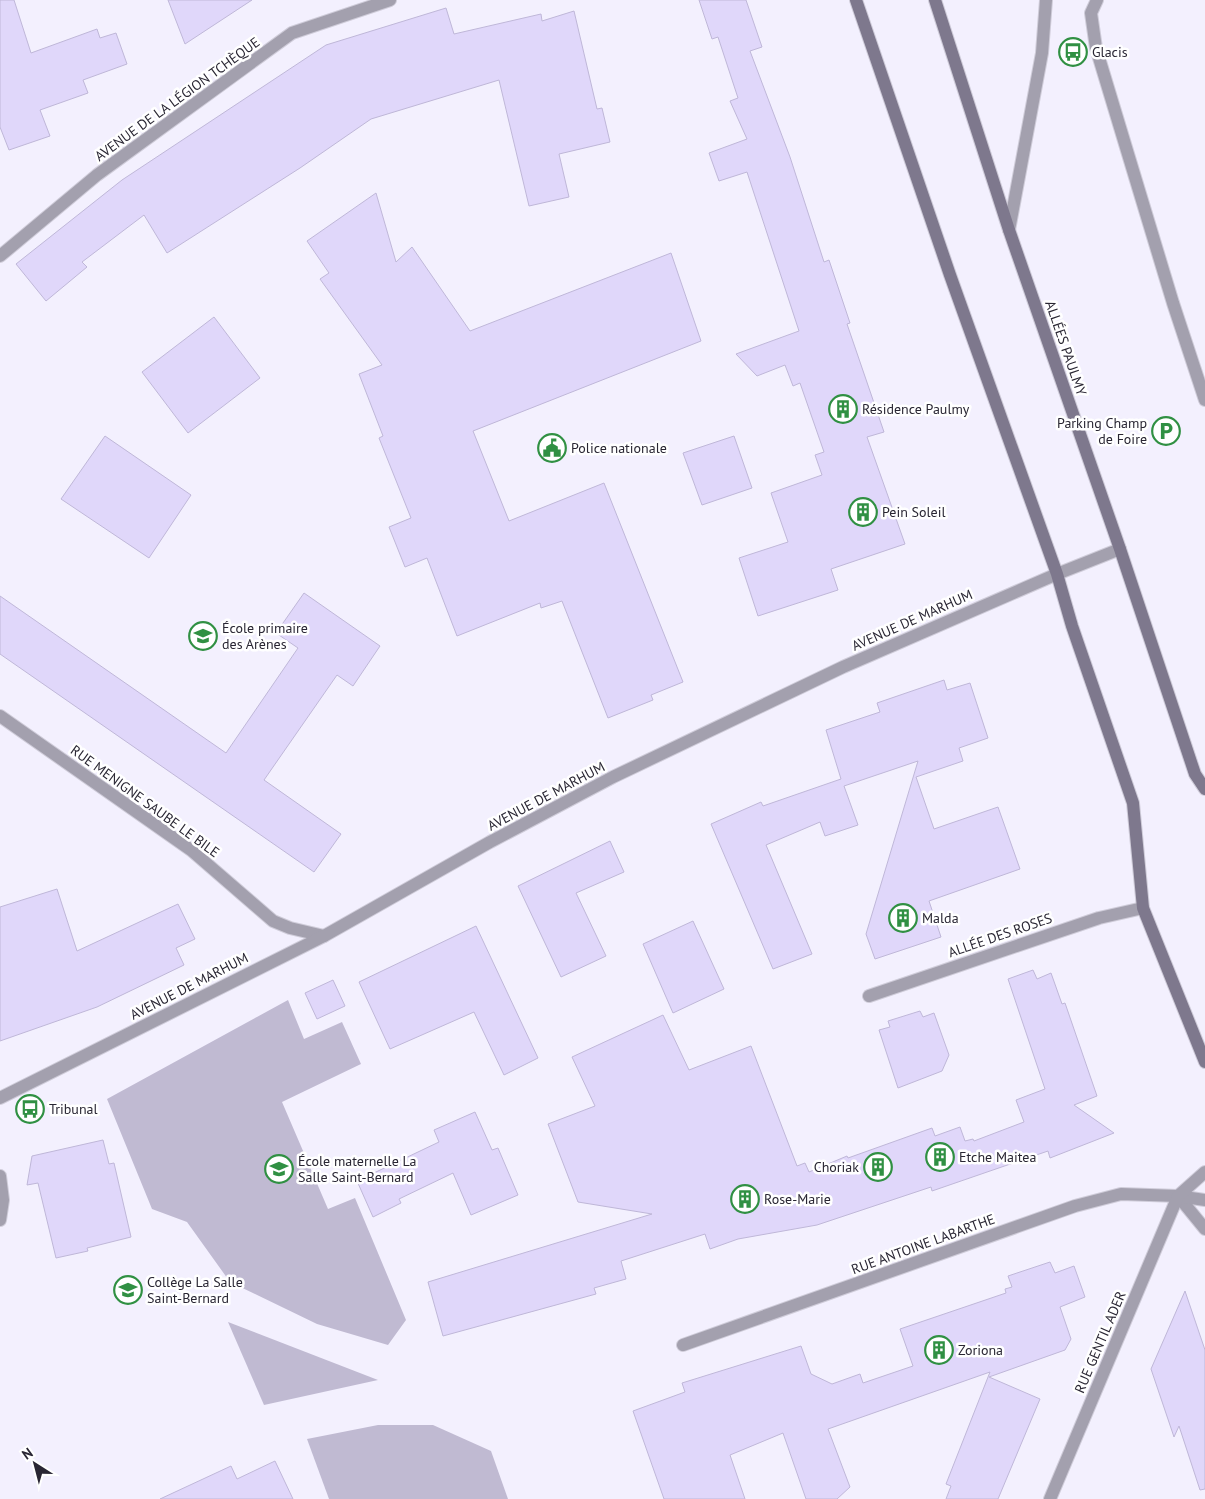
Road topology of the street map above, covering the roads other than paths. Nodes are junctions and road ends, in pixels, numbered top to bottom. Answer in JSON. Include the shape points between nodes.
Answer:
{"nodes":[{"id":1,"x":390,"y":0,"type":"edge"},
{"id":2,"x":856,"y":0,"type":"edge"},
{"id":3,"x":935,"y":0,"type":"edge"},
{"id":4,"x":1046,"y":0,"type":"edge"},
{"id":5,"x":1097,"y":0,"type":"edge"},
{"id":6,"x":1008,"y":230,"type":"junction"},
{"id":7,"x":0,"y":256,"type":"edge"},
{"id":8,"x":1205,"y":400,"type":"edge"},
{"id":9,"x":1120,"y":549,"type":"junction"},
{"id":10,"x":1057,"y":574,"type":"junction"},
{"id":11,"x":0,"y":716,"type":"edge"},
{"id":12,"x":1205,"y":789,"type":"edge"},
{"id":13,"x":1142,"y":908,"type":"junction"},
{"id":14,"x":324,"y":936,"type":"junction"},
{"id":15,"x":869,"y":996,"type":"dead end"},
{"id":16,"x":1205,"y":1062,"type":"edge"},
{"id":17,"x":0,"y":1098,"type":"edge"},
{"id":18,"x":1205,"y":1172,"type":"edge"},
{"id":19,"x":0,"y":1176,"type":"edge"},
{"id":20,"x":1178,"y":1196,"type":"junction"},
{"id":21,"x":1205,"y":1200,"type":"edge"},
{"id":22,"x":0,"y":1220,"type":"edge"},
{"id":23,"x":1205,"y":1229,"type":"edge"},
{"id":24,"x":682,"y":1345,"type":"dead end"},
{"id":25,"x":1050,"y":1499,"type":"edge"}],
"edges":[{"from":1,"to":7,"type":"street","name":"AVENUE DE LA LÉGION TCHÈQUE","via":[[292,33],[97,175]]},
{"from":2,"to":10,"type":"main road"},
{"from":3,"to":6,"type":"main road","name":"ALLÉES PAULMY"},
{"from":4,"to":6,"type":"street","via":[[1042,53]]},
{"from":5,"to":8,"type":"street","via":[[1091,13],[1096,48]]},
{"from":6,"to":9,"type":"main road","name":"ALLÉES PAULMY"},
{"from":9,"to":10,"type":"street","name":"AVENUE DE MARHUM"},
{"from":9,"to":12,"type":"main road","name":"ALLÉES PAULMY","via":[[1195,774]]},
{"from":10,"to":13,"type":"main road","via":[[1134,802]]},
{"from":10,"to":14,"type":"street","name":"AVENUE DE MARHUM","via":[[843,667],[613,777]]},
{"from":11,"to":14,"type":"street","name":"RUE MENIGNE SAUBE LE BILE","via":[[191,850],[273,921]]},
{"from":13,"to":15,"type":"street","name":"ALLÉE DES ROSES","via":[[1098,918]]},
{"from":13,"to":16,"type":"main road"},
{"from":14,"to":17,"type":"street","name":"AVENUE DE MARHUM"},
{"from":18,"to":20,"type":"street"},
{"from":19,"to":22,"type":"street","via":[[4,1200]]},
{"from":20,"to":21,"type":"street","name":"RUE ANTOINE LABARTHE"},
{"from":20,"to":23,"type":"street"},
{"from":20,"to":24,"type":"street","name":"RUE ANTOINE LABARTHE","via":[[1121,1194],[1075,1206]]},
{"from":20,"to":25,"type":"street","name":"RUE GENTIL ADER"}]}
